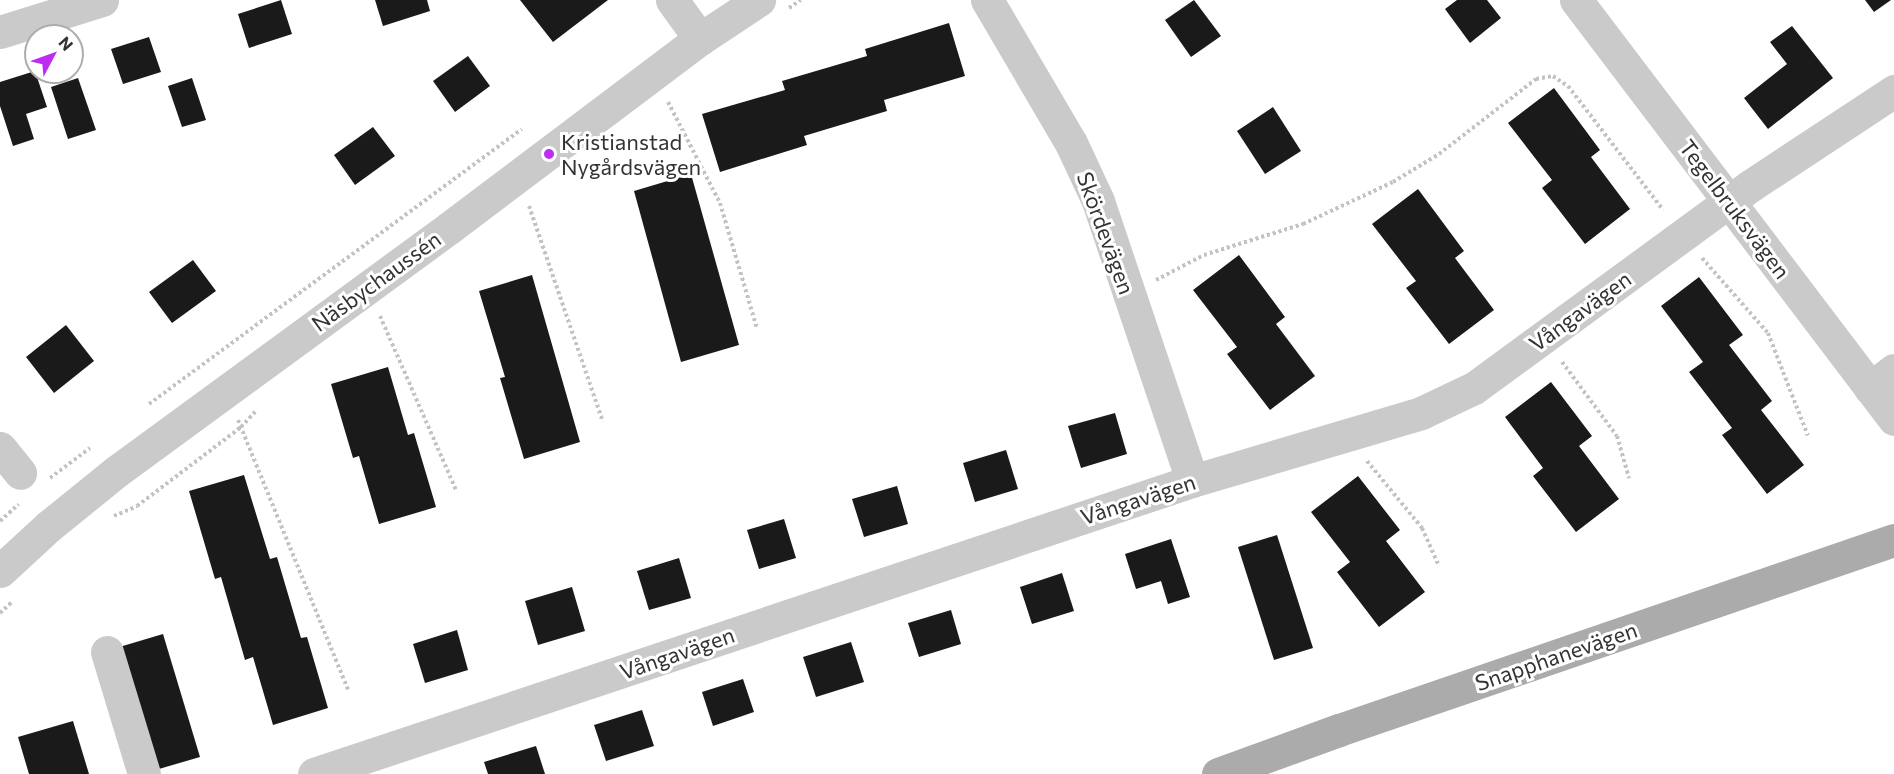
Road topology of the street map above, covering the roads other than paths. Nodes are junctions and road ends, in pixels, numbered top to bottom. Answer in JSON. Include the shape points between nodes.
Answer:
{"nodes":[{"id":1,"x":102,"y":0,"type":"edge"},
{"id":2,"x":672,"y":0,"type":"edge"},
{"id":3,"x":759,"y":0,"type":"edge"},
{"id":4,"x":987,"y":0,"type":"edge"},
{"id":5,"x":1576,"y":0,"type":"edge"},
{"id":6,"x":0,"y":32,"type":"edge"},
{"id":7,"x":700,"y":39,"type":"junction"},
{"id":8,"x":1894,"y":92,"type":"edge"},
{"id":9,"x":1730,"y":202,"type":"junction"},
{"id":10,"x":1882,"y":379,"type":"edge"},
{"id":11,"x":1894,"y":419,"type":"edge"},
{"id":12,"x":0,"y":448,"type":"edge"},
{"id":13,"x":1192,"y":481,"type":"junction"},
{"id":14,"x":30,"y":484,"type":"road end"},
{"id":15,"x":1894,"y":540,"type":"edge"},
{"id":16,"x":0,"y":571,"type":"edge"},
{"id":17,"x":107,"y":651,"type":"dead end"},
{"id":18,"x":144,"y":774,"type":"edge"},
{"id":19,"x":314,"y":774,"type":"edge"},
{"id":20,"x":1218,"y":774,"type":"edge"}],
"edges":[{"from":1,"to":6,"type":"street"},
{"from":2,"to":7,"type":"street"},
{"from":3,"to":7,"type":"street","name":"Näsbychaussén"},
{"from":4,"to":13,"type":"street","name":"Skördevägen","via":[[1071,143],[1098,201]]},
{"from":5,"to":9,"type":"street","name":"Tegelbruksvägen"},
{"from":7,"to":16,"type":"street","name":"Näsbychaussén","via":[[117,471]]},
{"from":8,"to":9,"type":"street","name":"Vångavägen"},
{"from":9,"to":10,"type":"street","name":"Tegelbruksvägen"},
{"from":9,"to":13,"type":"street","name":"Vångavägen","via":[[1474,388],[1421,413]]},
{"from":10,"to":11,"type":"street","name":"Tegelbruksvägen"},
{"from":12,"to":14,"type":"street"},
{"from":13,"to":19,"type":"street","name":"Vångavägen"},
{"from":15,"to":20,"type":"main road","name":"Snapphanevägen"},
{"from":17,"to":18,"type":"street"}]}
